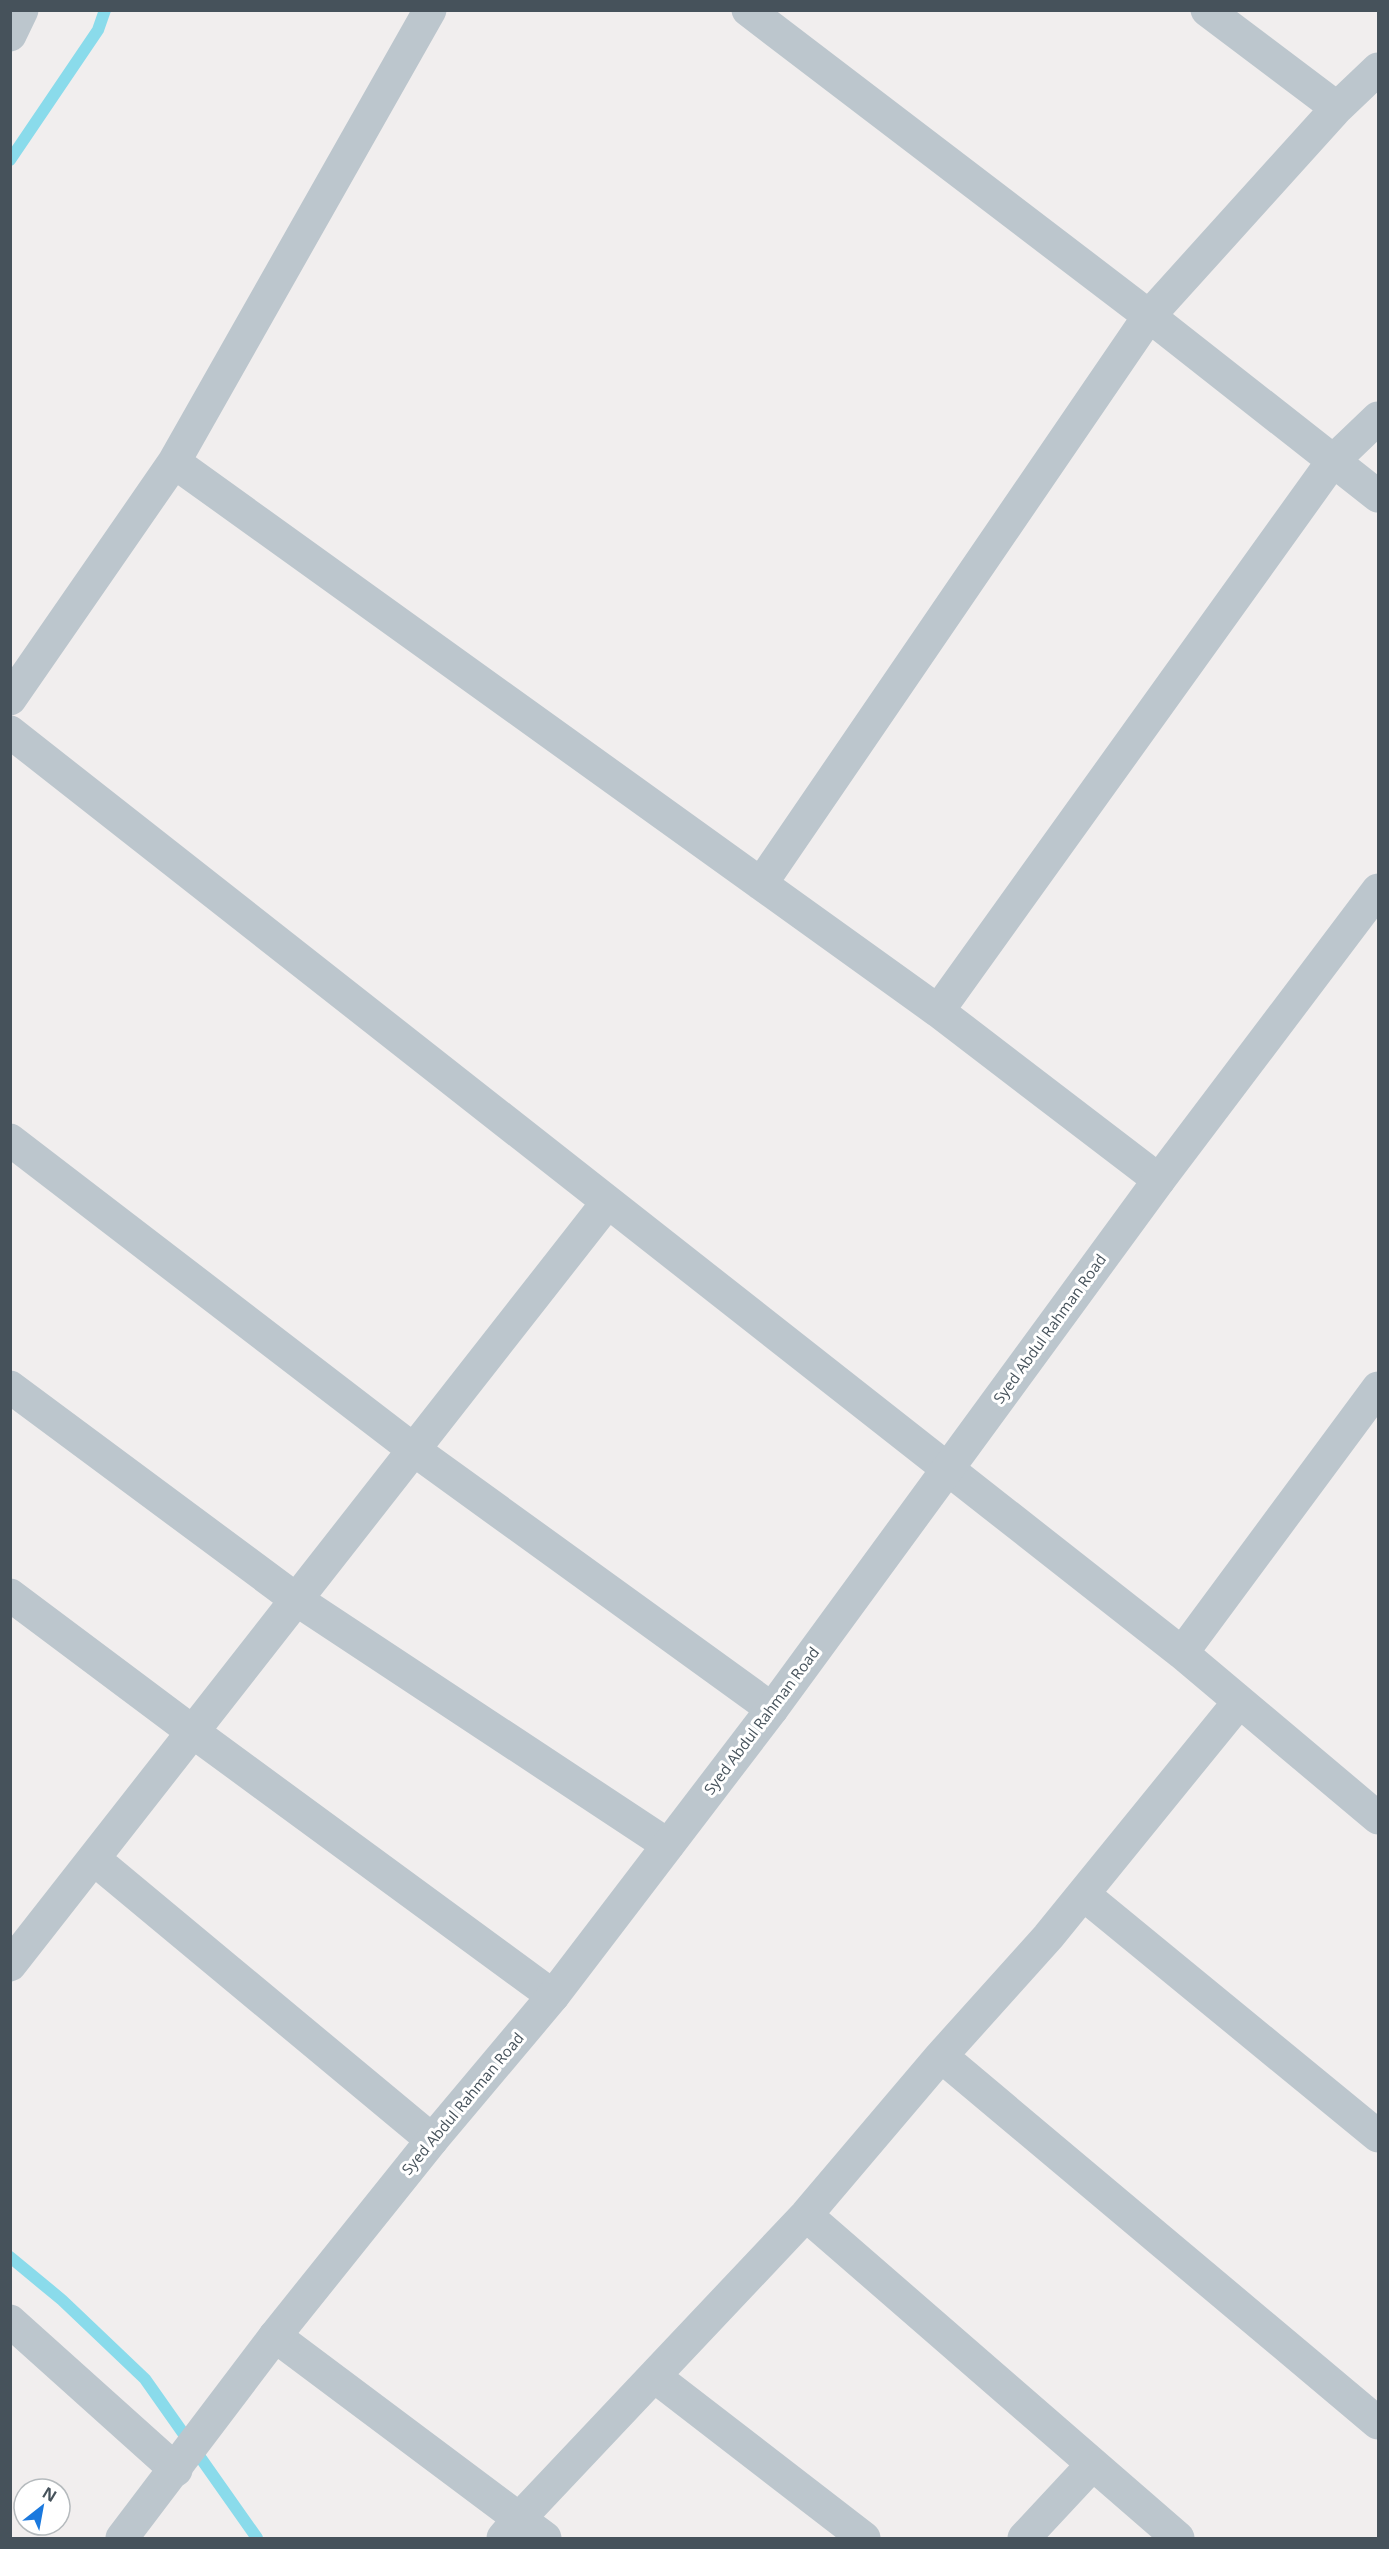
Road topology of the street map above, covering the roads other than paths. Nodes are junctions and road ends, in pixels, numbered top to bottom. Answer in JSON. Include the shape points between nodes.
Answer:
{"nodes":[{"id":1,"x":22,"y":10,"type":"edge"},
{"id":2,"x":430,"y":10,"type":"edge"},
{"id":3,"x":748,"y":10,"type":"edge"},
{"id":4,"x":1207,"y":10,"type":"edge"},
{"id":5,"x":10,"y":35,"type":"edge"},
{"id":6,"x":1378,"y":69,"type":"edge"},
{"id":7,"x":1337,"y":108,"type":"junction"},
{"id":8,"x":1149,"y":316,"type":"junction"},
{"id":9,"x":1378,"y":418,"type":"edge"},
{"id":10,"x":174,"y":462,"type":"junction"},
{"id":11,"x":1332,"y":462,"type":"junction"},
{"id":12,"x":1378,"y":496,"type":"edge"},
{"id":13,"x":10,"y":699,"type":"edge"},
{"id":14,"x":10,"y":732,"type":"edge"},
{"id":15,"x":761,"y":884,"type":"junction"},
{"id":16,"x":1378,"y":890,"type":"edge"},
{"id":17,"x":938,"y":1011,"type":"junction"},
{"id":18,"x":10,"y":1140,"type":"edge"},
{"id":19,"x":1159,"y":1180,"type":"junction"},
{"id":20,"x":607,"y":1203,"type":"junction"},
{"id":21,"x":10,"y":1387,"type":"edge"},
{"id":22,"x":1378,"y":1388,"type":"edge"},
{"id":23,"x":414,"y":1450,"type":"junction"},
{"id":24,"x":948,"y":1468,"type":"junction"},
{"id":25,"x":10,"y":1595,"type":"edge"},
{"id":26,"x":297,"y":1600,"type":"junction"},
{"id":27,"x":1182,"y":1653,"type":"junction"},
{"id":28,"x":1239,"y":1702,"type":"junction"},
{"id":29,"x":772,"y":1709,"type":"junction"},
{"id":30,"x":193,"y":1732,"type":"junction"},
{"id":31,"x":1378,"y":1818,"type":"edge"},
{"id":32,"x":668,"y":1845,"type":"junction"},
{"id":33,"x":94,"y":1859,"type":"junction"},
{"id":34,"x":1083,"y":1894,"type":"junction"},
{"id":35,"x":10,"y":1965,"type":"edge"},
{"id":36,"x":553,"y":1996,"type":"junction"},
{"id":37,"x":940,"y":2056,"type":"junction"},
{"id":38,"x":1378,"y":2136,"type":"edge"},
{"id":39,"x":432,"y":2140,"type":"junction"},
{"id":40,"x":806,"y":2215,"type":"junction"},
{"id":41,"x":10,"y":2321,"type":"edge"},
{"id":42,"x":275,"y":2336,"type":"junction"},
{"id":43,"x":654,"y":2376,"type":"junction"},
{"id":44,"x":1378,"y":2423,"type":"edge"},
{"id":45,"x":1094,"y":2464,"type":"junction"},
{"id":46,"x":176,"y":2469,"type":"junction"},
{"id":47,"x":511,"y":2529,"type":"edge"},
{"id":48,"x":124,"y":2537,"type":"edge"},
{"id":49,"x":545,"y":2538,"type":"edge"},
{"id":50,"x":864,"y":2538,"type":"edge"},
{"id":51,"x":1024,"y":2538,"type":"edge"},
{"id":52,"x":1178,"y":2538,"type":"edge"}],
"edges":[{"from":1,"to":5,"type":"street"},
{"from":2,"to":10,"type":"street"},
{"from":3,"to":8,"type":"street"},
{"from":4,"to":7,"type":"street"},
{"from":6,"to":7,"type":"street"},
{"from":7,"to":8,"type":"street"},
{"from":8,"to":11,"type":"street"},
{"from":8,"to":15,"type":"street"},
{"from":9,"to":11,"type":"street"},
{"from":10,"to":13,"type":"street"},
{"from":10,"to":15,"type":"street"},
{"from":11,"to":12,"type":"street"},
{"from":11,"to":17,"type":"street"},
{"from":14,"to":20,"type":"street"},
{"from":15,"to":17,"type":"street"},
{"from":16,"to":19,"type":"street","name":"Syed Abdul Rahman Road"},
{"from":17,"to":19,"type":"street"},
{"from":18,"to":23,"type":"street"},
{"from":19,"to":24,"type":"street","name":"Syed Abdul Rahman Road"},
{"from":20,"to":23,"type":"street"},
{"from":20,"to":24,"type":"street"},
{"from":21,"to":26,"type":"street"},
{"from":22,"to":27,"type":"street"},
{"from":23,"to":26,"type":"street"},
{"from":23,"to":29,"type":"street"},
{"from":24,"to":27,"type":"street"},
{"from":24,"to":29,"type":"street","name":"Syed Abdul Rahman Road"},
{"from":25,"to":30,"type":"street"},
{"from":26,"to":30,"type":"street"},
{"from":26,"to":32,"type":"street"},
{"from":27,"to":28,"type":"street"},
{"from":28,"to":31,"type":"street"},
{"from":28,"to":34,"type":"street"},
{"from":29,"to":32,"type":"street","name":"Syed Abdul Rahman Road"},
{"from":30,"to":33,"type":"street"},
{"from":30,"to":36,"type":"street"},
{"from":32,"to":36,"type":"street","name":"Syed Abdul Rahman Road"},
{"from":33,"to":35,"type":"street"},
{"from":33,"to":39,"type":"street"},
{"from":34,"to":37,"type":"street"},
{"from":34,"to":38,"type":"street"},
{"from":36,"to":39,"type":"street","name":"Syed Abdul Rahman Road"},
{"from":37,"to":40,"type":"street"},
{"from":37,"to":44,"type":"street"},
{"from":39,"to":42,"type":"street","name":"Syed Abdul Rahman Road"},
{"from":40,"to":43,"type":"street"},
{"from":40,"to":45,"type":"street"},
{"from":41,"to":46,"type":"street"},
{"from":42,"to":46,"type":"street","name":"Syed Abdul Rahman Road"},
{"from":42,"to":47,"type":"street"},
{"from":43,"to":47,"type":"street"},
{"from":43,"to":50,"type":"street"},
{"from":45,"to":51,"type":"street"},
{"from":45,"to":52,"type":"street"},
{"from":46,"to":48,"type":"street","name":"Syed Abdul Rahman Road"},
{"from":47,"to":49,"type":"street"}]}
